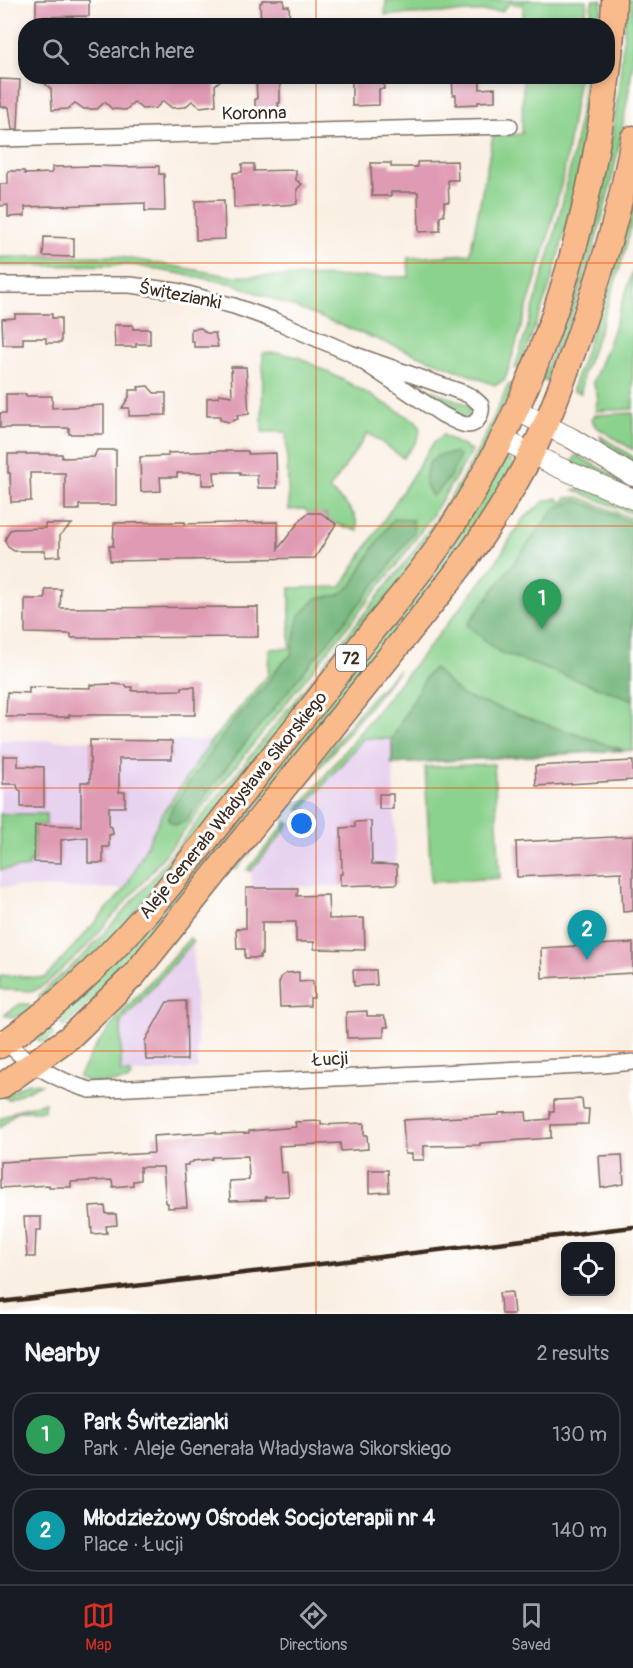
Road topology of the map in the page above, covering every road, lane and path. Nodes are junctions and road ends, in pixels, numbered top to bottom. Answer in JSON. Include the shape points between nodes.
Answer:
{"nodes":[{"id":1,"x":614,"y":0,"type":"edge"},
{"id":2,"x":613,"y":18,"type":"edge"},
{"id":3,"x":607,"y":84,"type":"edge"},
{"id":4,"x":510,"y":126,"type":"dead end"},
{"id":5,"x":633,"y":138,"type":"edge"},
{"id":6,"x":0,"y":139,"type":"edge"},
{"id":7,"x":0,"y":285,"type":"edge"},
{"id":8,"x":350,"y":353,"type":"junction"},
{"id":9,"x":516,"y":410,"type":"junction"},
{"id":10,"x":546,"y":424,"type":"junction"},
{"id":11,"x":502,"y":439,"type":"junction"},
{"id":12,"x":531,"y":454,"type":"junction"},
{"id":13,"x":633,"y":476,"type":"edge"},
{"id":14,"x":633,"y":499,"type":"edge"},
{"id":15,"x":2,"y":1041,"type":"edge"},
{"id":16,"x":633,"y":1062,"type":"edge"},
{"id":17,"x":34,"y":1064,"type":"junction"},
{"id":18,"x":0,"y":1087,"type":"edge"}],
"edges":[{"from":1,"to":2,"type":"main road","name":"Aleje Generała Władysława Sikorskiego","number":"72"},
{"from":3,"to":9,"type":"main road","name":"Aleje Generała Władysława Sikorskiego","number":"72","via":[[581,224],[564,287]]},
{"from":4,"to":6,"type":"street","name":"Koronna"},
{"from":5,"to":10,"type":"main road","name":"Aleje Generała Władysława Sikorskiego","number":"72","via":[[609,242]]},
{"from":7,"to":8,"type":"street","name":"Świtezianki","via":[[130,285],[176,291],[234,306]]},
{"from":8,"to":8,"type":"street","name":"Świtezianki","via":[[443,415],[469,425],[480,415],[481,405],[472,397]]},
{"from":9,"to":10,"type":"street"},
{"from":9,"to":11,"type":"main road","name":"Aleje Generała Władysława Sikorskiego","number":"72"},
{"from":10,"to":12,"type":"main road","name":"Aleje Generała Władysława Sikorskiego","number":"72"},
{"from":10,"to":13,"type":"street"},
{"from":11,"to":12,"type":"street"},
{"from":11,"to":15,"type":"main road","name":"Aleje Generała Władysława Sikorskiego","number":"72","via":[[431,557],[164,892],[94,969],[52,1006]]},
{"from":12,"to":14,"type":"street"},
{"from":12,"to":17,"type":"main road","name":"Aleje Generała Władysława Sikorskiego","number":"72","via":[[509,495],[457,572],[151,955],[70,1037]]},
{"from":15,"to":17,"type":"street","name":"Łucji"},
{"from":16,"to":17,"type":"street","name":"Łucji","via":[[94,1090],[74,1085]]},
{"from":17,"to":18,"type":"main road","name":"Aleje Generała Władysława Sikorskiego","number":"72"}]}
